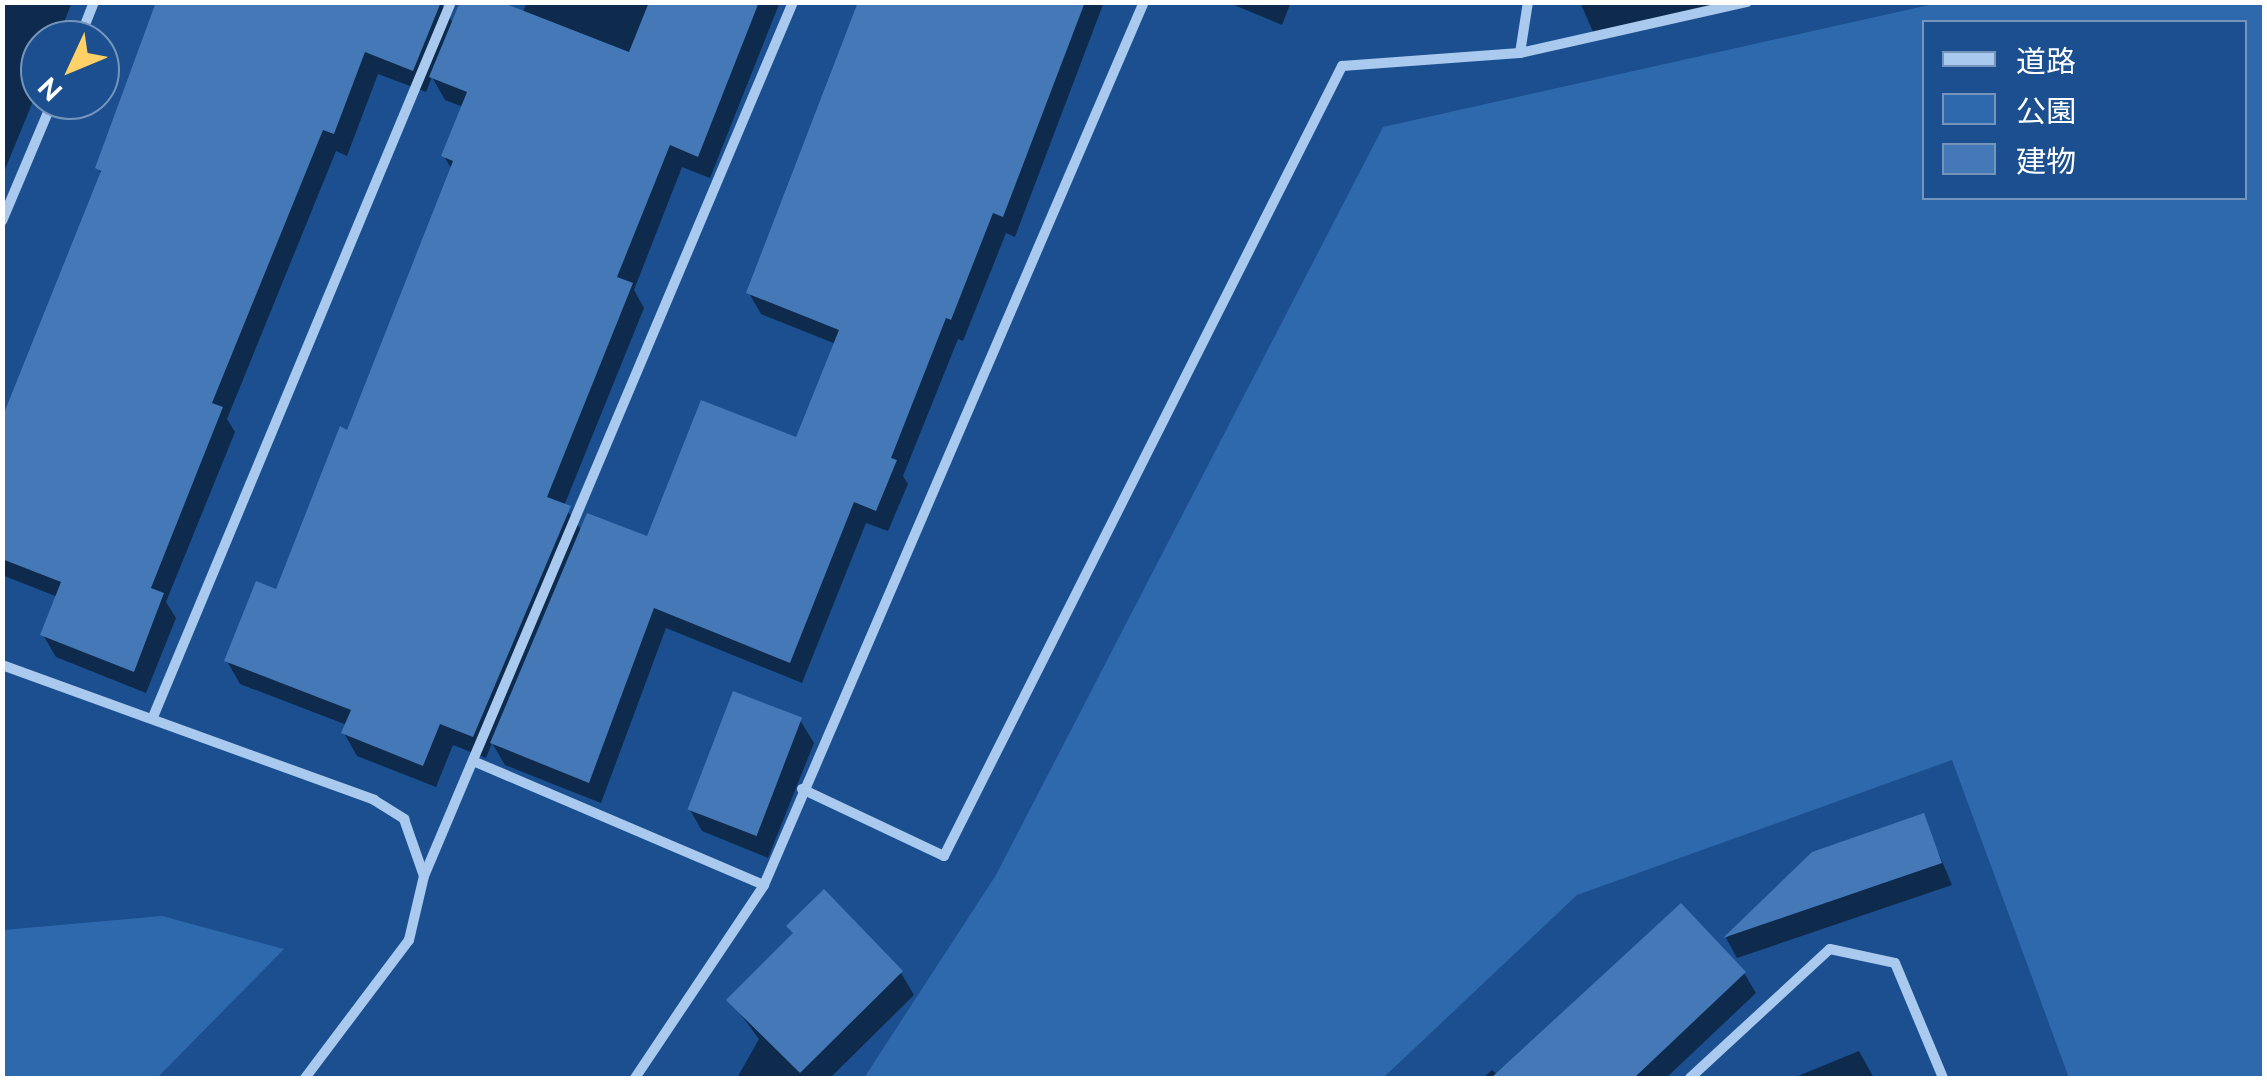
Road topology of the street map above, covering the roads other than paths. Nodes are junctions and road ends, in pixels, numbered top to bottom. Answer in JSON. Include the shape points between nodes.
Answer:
{"nodes":[{"id":1,"x":451,"y":2,"type":"edge"},
{"id":2,"x":793,"y":2,"type":"edge"},
{"id":3,"x":1144,"y":2,"type":"edge"},
{"id":4,"x":1528,"y":2,"type":"edge"},
{"id":5,"x":1747,"y":2,"type":"edge"},
{"id":6,"x":1520,"y":53,"type":"junction"},
{"id":7,"x":45,"y":120,"type":"edge"},
{"id":8,"x":2,"y":221,"type":"edge"},
{"id":9,"x":2,"y":665,"type":"edge"},
{"id":10,"x":153,"y":717,"type":"junction"},
{"id":11,"x":473,"y":761,"type":"junction"},
{"id":12,"x":802,"y":789,"type":"junction"},
{"id":13,"x":424,"y":876,"type":"junction"},
{"id":14,"x":764,"y":885,"type":"junction"},
{"id":15,"x":305,"y":1078,"type":"edge"},
{"id":16,"x":635,"y":1078,"type":"edge"},
{"id":17,"x":1690,"y":1078,"type":"edge"},
{"id":18,"x":1943,"y":1078,"type":"edge"}],
"edges":[{"from":1,"to":10,"type":"street"},
{"from":2,"to":11,"type":"street"},
{"from":3,"to":12,"type":"street"},
{"from":4,"to":6,"type":"street"},
{"from":5,"to":6,"type":"street"},
{"from":6,"to":12,"type":"street","via":[[1342,66],[944,856]]},
{"from":7,"to":8,"type":"street"},
{"from":9,"to":10,"type":"street"},
{"from":10,"to":13,"type":"street","via":[[374,800],[404,819]]},
{"from":11,"to":13,"type":"street"},
{"from":11,"to":14,"type":"street"},
{"from":12,"to":14,"type":"street"},
{"from":13,"to":15,"type":"street","via":[[408,940]]},
{"from":14,"to":16,"type":"street"},
{"from":17,"to":18,"type":"street","via":[[1830,950],[1895,964]]}]}
